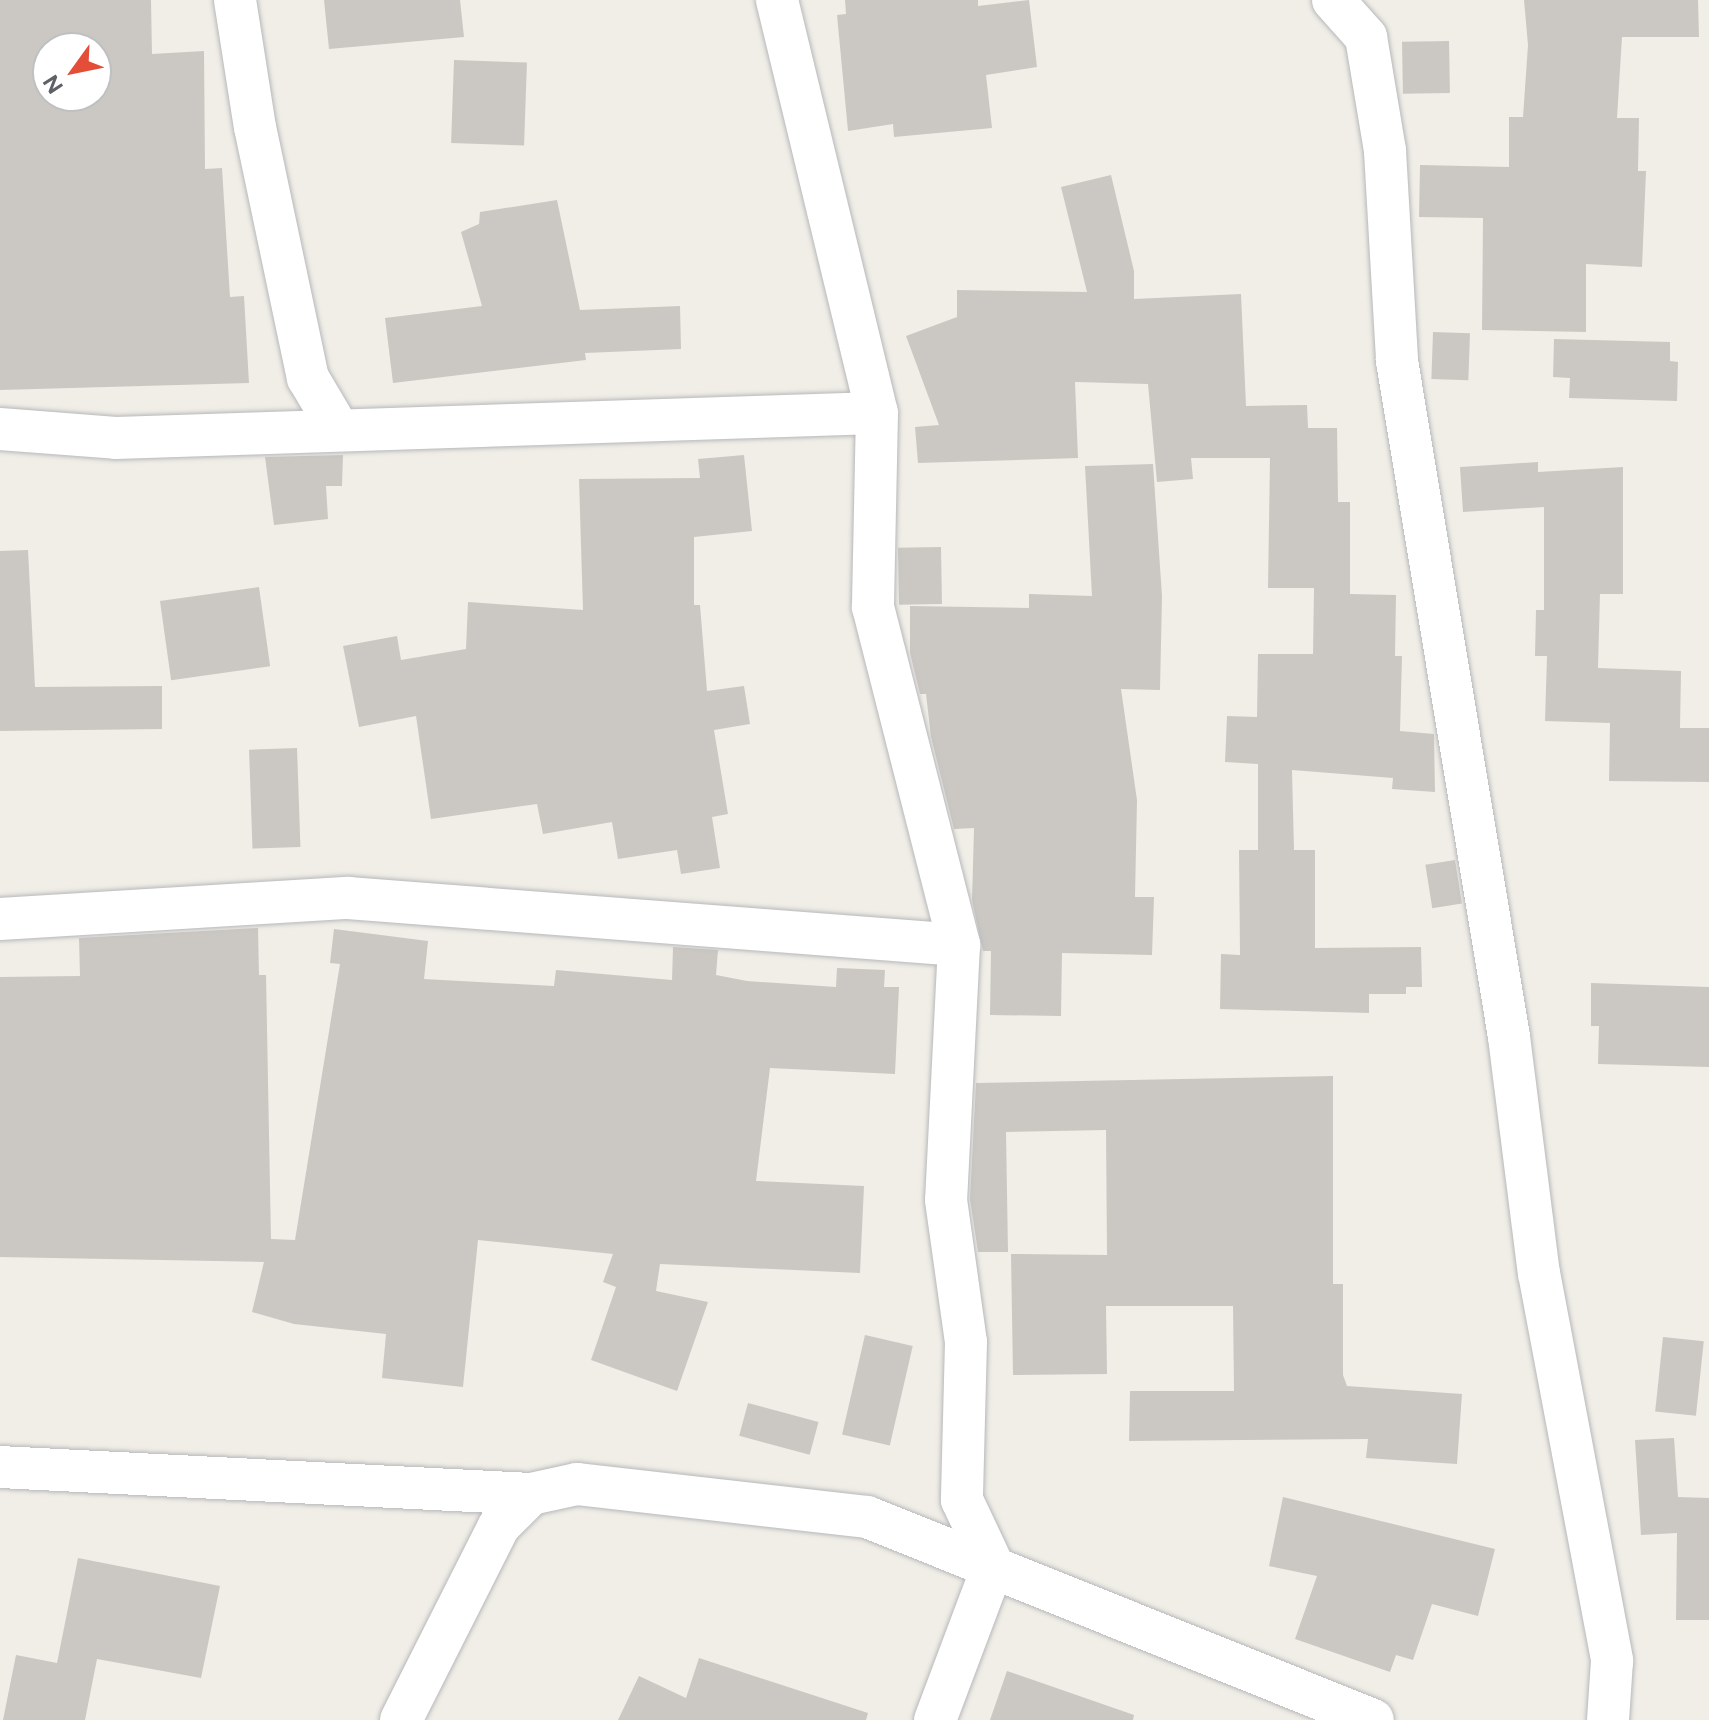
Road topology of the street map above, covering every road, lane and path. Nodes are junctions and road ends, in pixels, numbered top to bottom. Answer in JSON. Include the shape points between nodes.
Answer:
{"nodes":[{"id":1,"x":235,"y":0,"type":"edge"},
{"id":2,"x":777,"y":0,"type":"edge"},
{"id":3,"x":1333,"y":0,"type":"edge"},
{"id":4,"x":877,"y":413,"type":"junction"},
{"id":5,"x":337,"y":427,"type":"junction"},
{"id":6,"x":0,"y":429,"type":"edge"},
{"id":7,"x":0,"y":919,"type":"edge"},
{"id":8,"x":959,"y":945,"type":"junction"},
{"id":9,"x":0,"y":1467,"type":"edge"},
{"id":10,"x":531,"y":1494,"type":"junction"},
{"id":11,"x":993,"y":1566,"type":"junction"},
{"id":12,"x":401,"y":1720,"type":"edge"},
{"id":13,"x":935,"y":1720,"type":"edge"},
{"id":14,"x":1373,"y":1720,"type":"edge"},
{"id":15,"x":1608,"y":1720,"type":"edge"}],
"edges":[{"from":1,"to":5,"type":"street","via":[[255,127],[308,378]]},
{"from":2,"to":4,"type":"street"},
{"from":3,"to":15,"type":"street","via":[[1366,37],[1385,151],[1397,361],[1509,1037],[1539,1273],[1612,1661]]},
{"from":4,"to":5,"type":"street"},
{"from":4,"to":8,"type":"street","via":[[873,607]]},
{"from":5,"to":6,"type":"street","via":[[116,438]]},
{"from":7,"to":8,"type":"street","via":[[53,920],[348,898]]},
{"from":8,"to":11,"type":"street","via":[[946,1200],[966,1342],[962,1500]]},
{"from":9,"to":10,"type":"street"},
{"from":10,"to":11,"type":"street","via":[[577,1484],[867,1517]]},
{"from":10,"to":12,"type":"street","via":[[499,1526]]},
{"from":11,"to":13,"type":"street"},
{"from":11,"to":14,"type":"street"}]}
